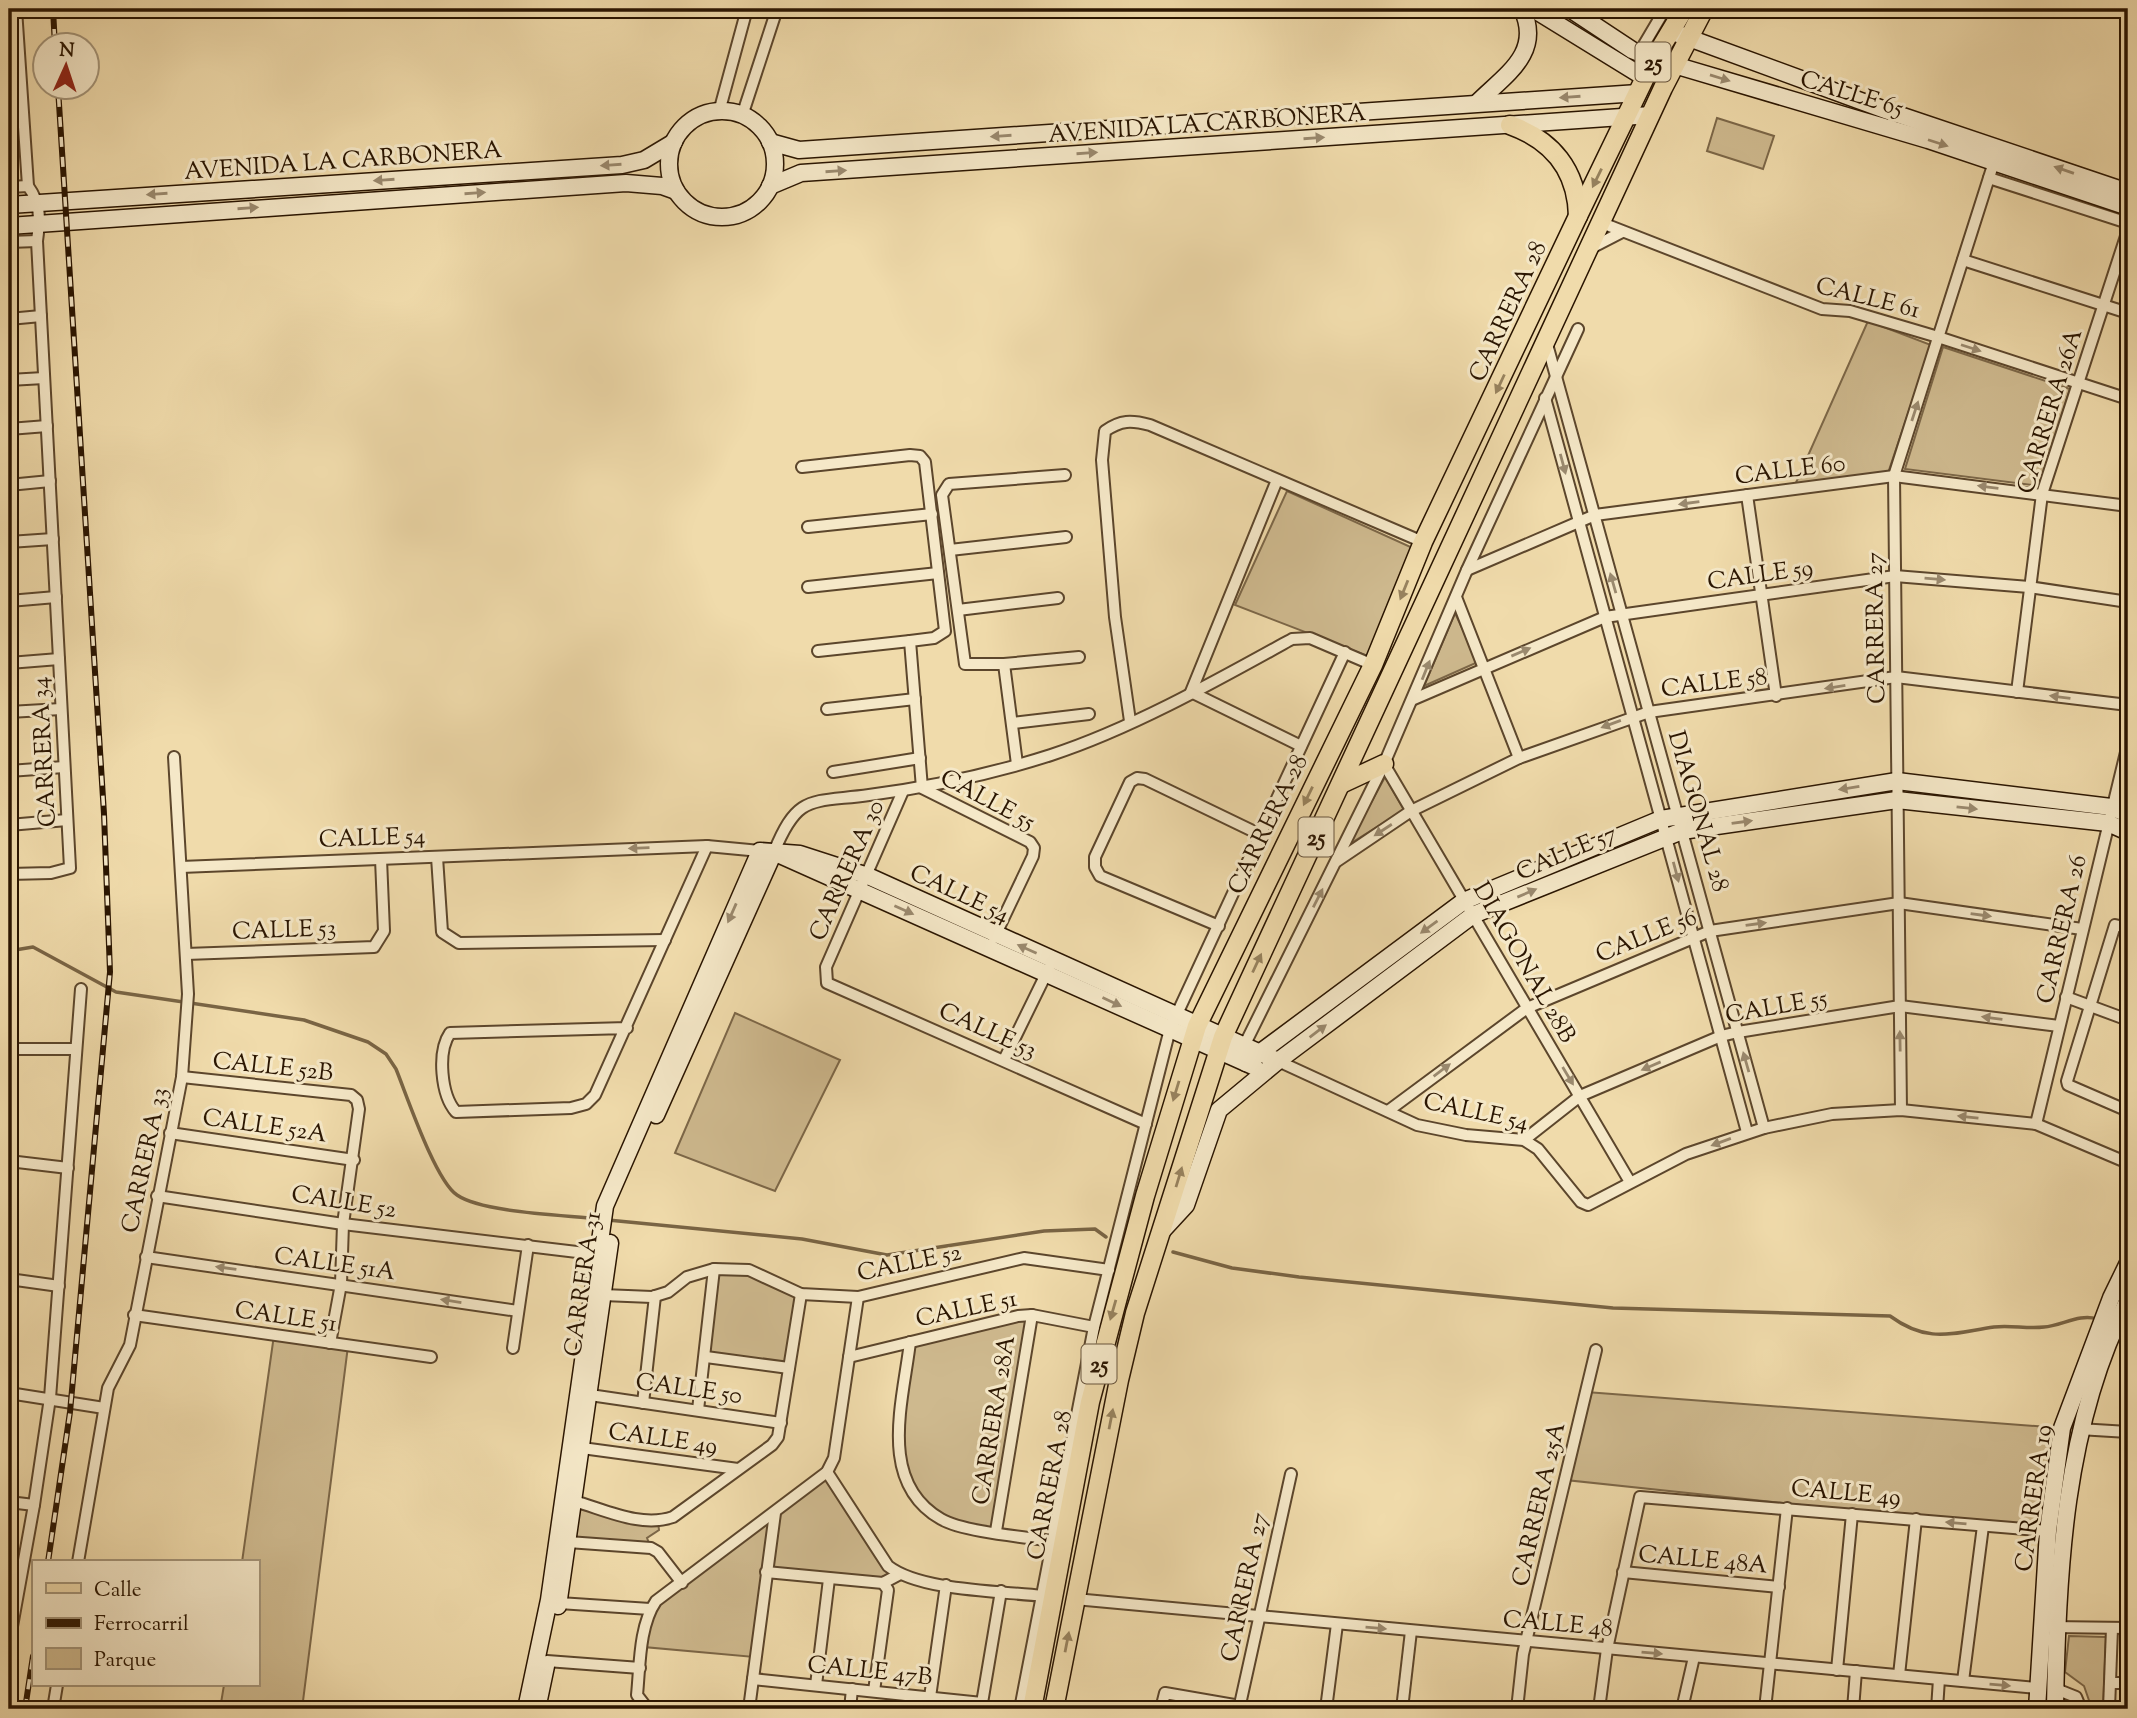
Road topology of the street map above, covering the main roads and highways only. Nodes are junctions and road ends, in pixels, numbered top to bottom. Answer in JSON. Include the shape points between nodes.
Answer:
{"nodes":[{"id":1,"x":1684,"y":9,"type":"edge"},
{"id":2,"x":1704,"y":9,"type":"edge"},
{"id":3,"x":1510,"y":125,"type":"road end"},
{"id":4,"x":1578,"y":216,"type":"junction"},
{"id":5,"x":1384,"y":764,"type":"road end"},
{"id":6,"x":1341,"y":784,"type":"junction"},
{"id":7,"x":1031,"y":1709,"type":"edge"},
{"id":8,"x":1054,"y":1709,"type":"edge"}],
"edges":[{"from":1,"to":4,"type":"main road","name":"CARRERA 28","number":"25","one_way":true,"via":[[1647,56],[1642,86]]},
{"from":2,"to":6,"type":"main road","name":"CARRERA 28","number":"25"},
{"from":3,"to":4,"type":"main road","via":[[1547,144],[1564,164],[1575,189]]},
{"from":4,"to":7,"type":"main road","name":"CARRERA 28","number":"25","one_way":true,"via":[[1423,542],[1373,665],[1194,1032],[1106,1335],[1052,1570]]},
{"from":5,"to":6,"type":"main road"},
{"from":8,"to":6,"type":"main road","name":"CARRERA 28","number":"25","one_way":true,"via":[[1119,1380],[1162,1231],[1221,1044]]}]}
